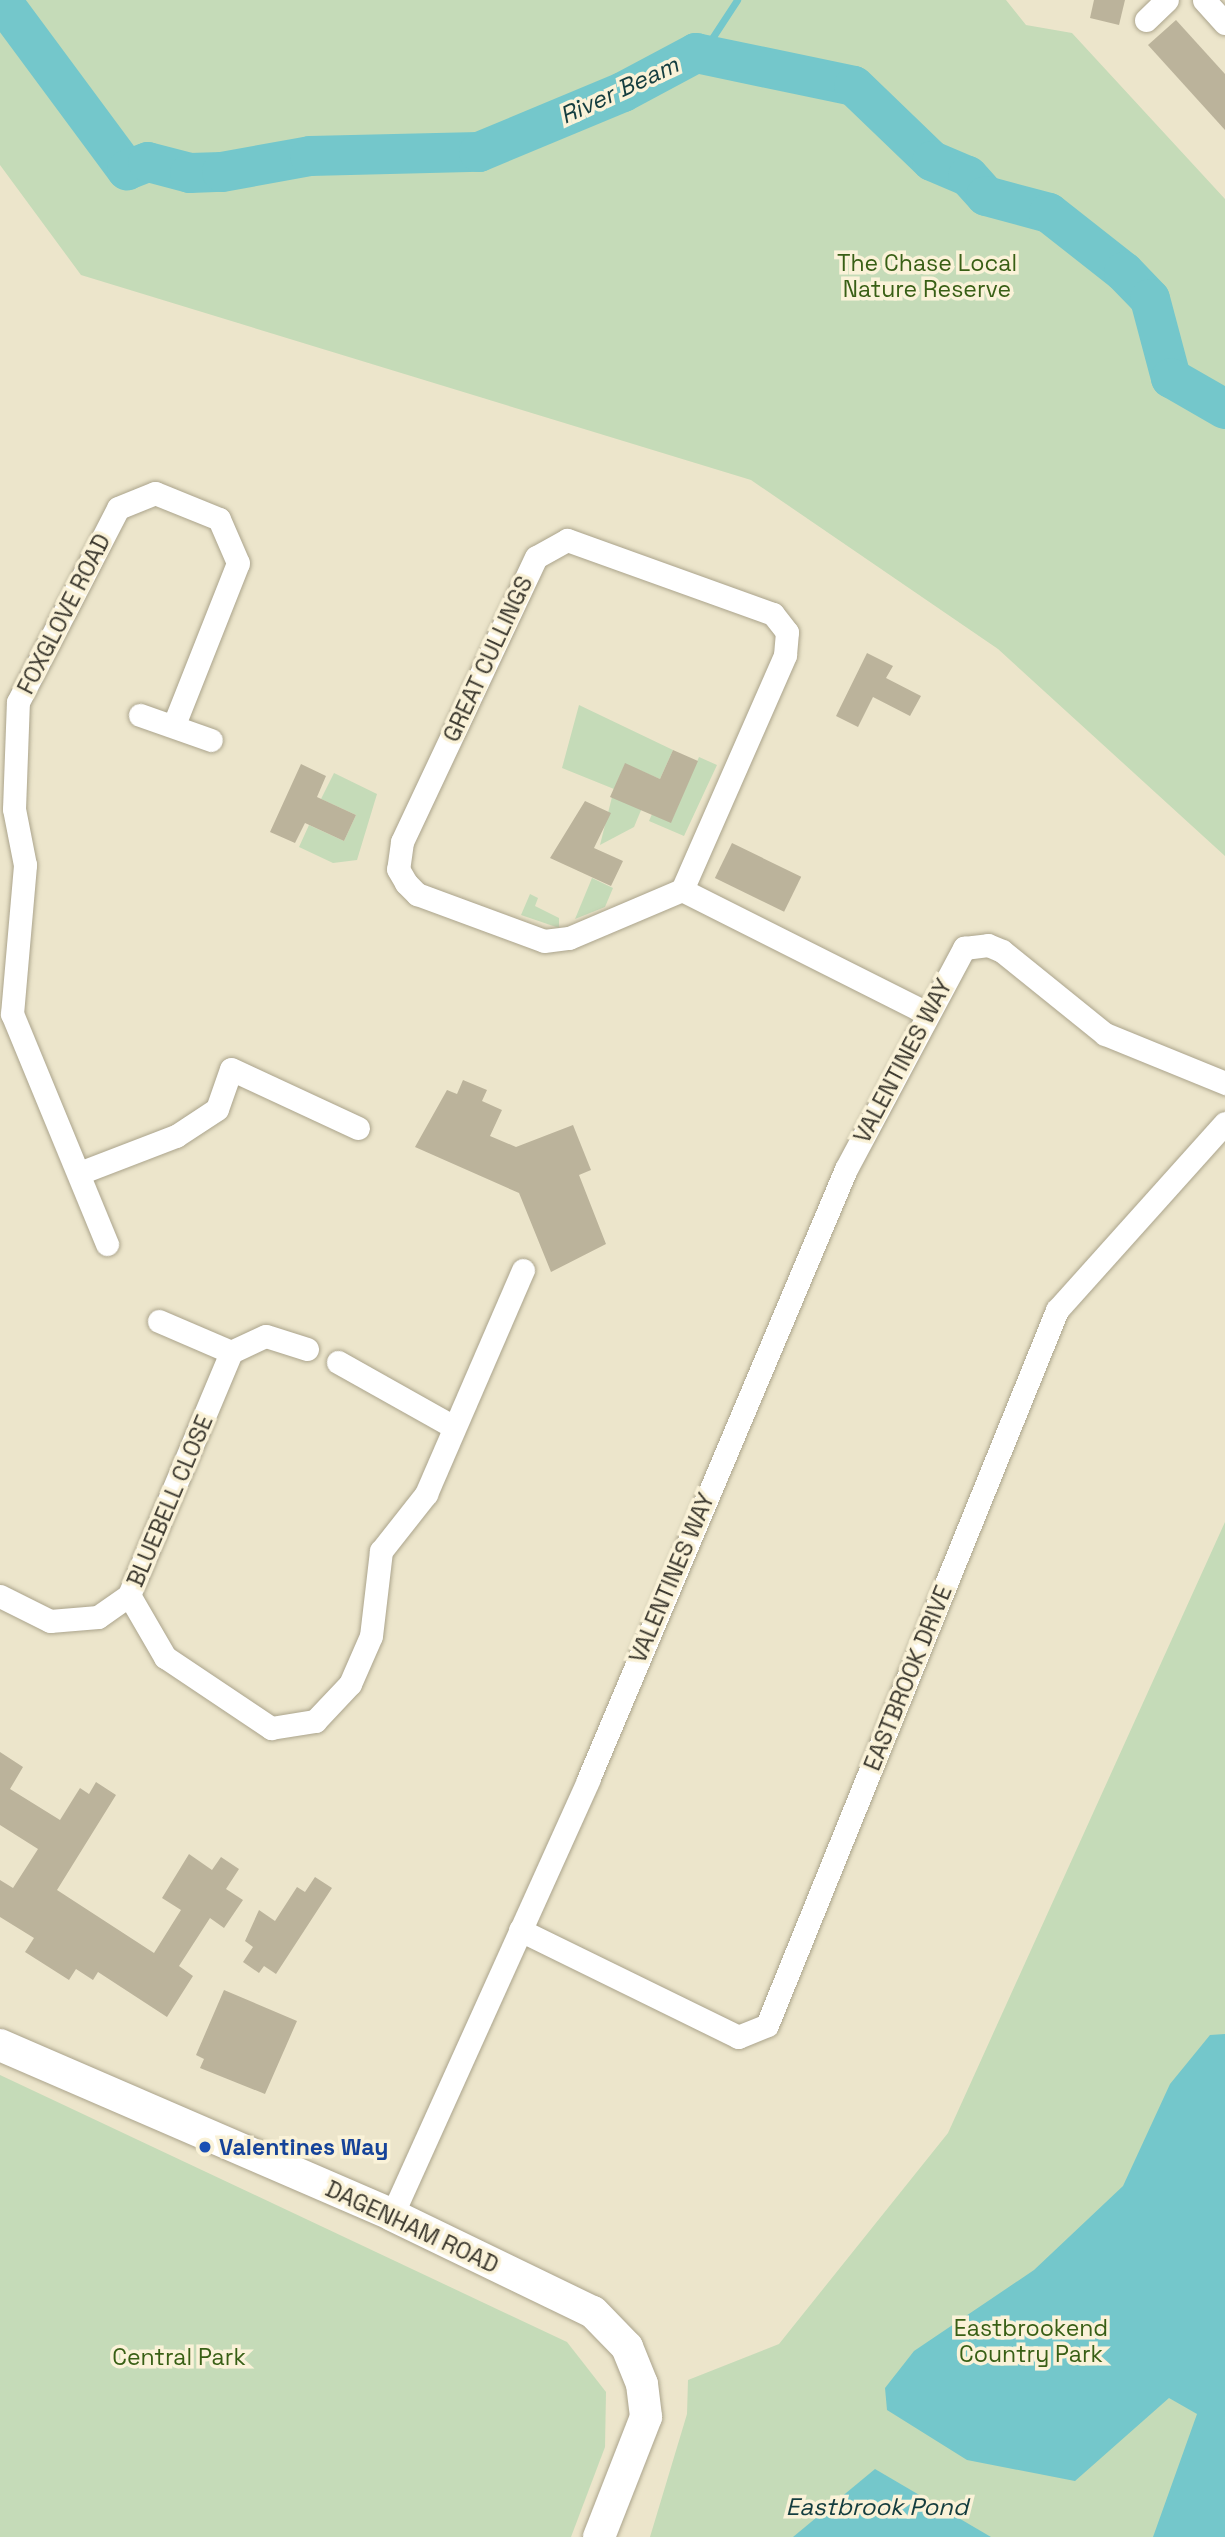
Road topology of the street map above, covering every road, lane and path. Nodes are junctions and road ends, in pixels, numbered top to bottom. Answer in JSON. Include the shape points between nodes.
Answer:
{"nodes":[{"id":1,"x":1167,"y":0,"type":"edge"},
{"id":2,"x":1204,"y":0,"type":"edge"},
{"id":3,"x":1146,"y":20,"type":"dead end"},
{"id":4,"x":1225,"y":23,"type":"edge"},
{"id":5,"x":139,"y":715,"type":"dead end"},
{"id":6,"x":174,"y":725,"type":"junction"},
{"id":7,"x":211,"y":740,"type":"dead end"},
{"id":8,"x":682,"y":890,"type":"junction"},
{"id":9,"x":6,"y":966,"type":"edge"},
{"id":10,"x":927,"y":1013,"type":"junction"},
{"id":11,"x":1225,"y":1083,"type":"edge"},
{"id":12,"x":1225,"y":1123,"type":"edge"},
{"id":13,"x":358,"y":1128,"type":"dead end"},
{"id":14,"x":82,"y":1172,"type":"junction"},
{"id":15,"x":107,"y":1244,"type":"dead end"},
{"id":16,"x":523,"y":1270,"type":"dead end"},
{"id":17,"x":159,"y":1321,"type":"dead end"},
{"id":18,"x":307,"y":1349,"type":"dead end"},
{"id":19,"x":231,"y":1352,"type":"junction"},
{"id":20,"x":338,"y":1362,"type":"dead end"},
{"id":21,"x":452,"y":1426,"type":"junction"},
{"id":22,"x":129,"y":1595,"type":"junction"},
{"id":23,"x":0,"y":1596,"type":"edge"},
{"id":24,"x":520,"y":1930,"type":"junction"},
{"id":25,"x":0,"y":2045,"type":"edge"},
{"id":26,"x":392,"y":2215,"type":"junction"},
{"id":27,"x":600,"y":2537,"type":"edge"}],
"edges":[{"from":1,"to":3,"type":"street"},
{"from":2,"to":4,"type":"street"},
{"from":5,"to":6,"type":"street"},
{"from":6,"to":7,"type":"street"},
{"from":6,"to":9,"type":"street","name":"FOXGLOVE ROAD","via":[[238,563],[219,519],[155,494],[118,508],[18,702],[14,810],[25,865]]},
{"from":8,"to":8,"type":"street","name":"GREAT CULLINGS","via":[[569,938],[544,941],[418,894],[398,869],[402,842],[536,557],[567,540],[773,614],[787,632],[786,655]]},
{"from":8,"to":10,"type":"street"},
{"from":9,"to":14,"type":"street","name":"FOXGLOVE ROAD","via":[[12,1014]]},
{"from":10,"to":11,"type":"street","name":"VALENTINES WAY","via":[[964,948],[988,945],[1002,951],[1105,1034]]},
{"from":10,"to":24,"type":"street","name":"VALENTINES WAY","via":[[846,1169]]},
{"from":12,"to":24,"type":"street","name":"EASTBROOK DRIVE","via":[[1057,1310],[767,2025],[738,2037]]},
{"from":13,"to":14,"type":"street","via":[[231,1069],[217,1109],[176,1136]]},
{"from":14,"to":15,"type":"street","name":"FOXGLOVE ROAD"},
{"from":16,"to":21,"type":"street"},
{"from":17,"to":19,"type":"street"},
{"from":18,"to":19,"type":"street","via":[[267,1336]]},
{"from":19,"to":22,"type":"street","name":"BLUEBELL CLOSE"},
{"from":20,"to":21,"type":"street"},
{"from":21,"to":22,"type":"street","via":[[426,1494],[381,1551],[371,1636],[350,1684],[315,1721],[271,1728],[165,1657]]},
{"from":22,"to":23,"type":"street","name":"BLUEBELL CLOSE","via":[[98,1617],[50,1621]]},
{"from":24,"to":26,"type":"street","name":"VALENTINES WAY"},
{"from":25,"to":26,"type":"street","name":"DAGENHAM ROAD"},
{"from":26,"to":27,"type":"street","name":"DAGENHAM ROAD","via":[[593,2312],[626,2347],[642,2384],[646,2417]]}]}
